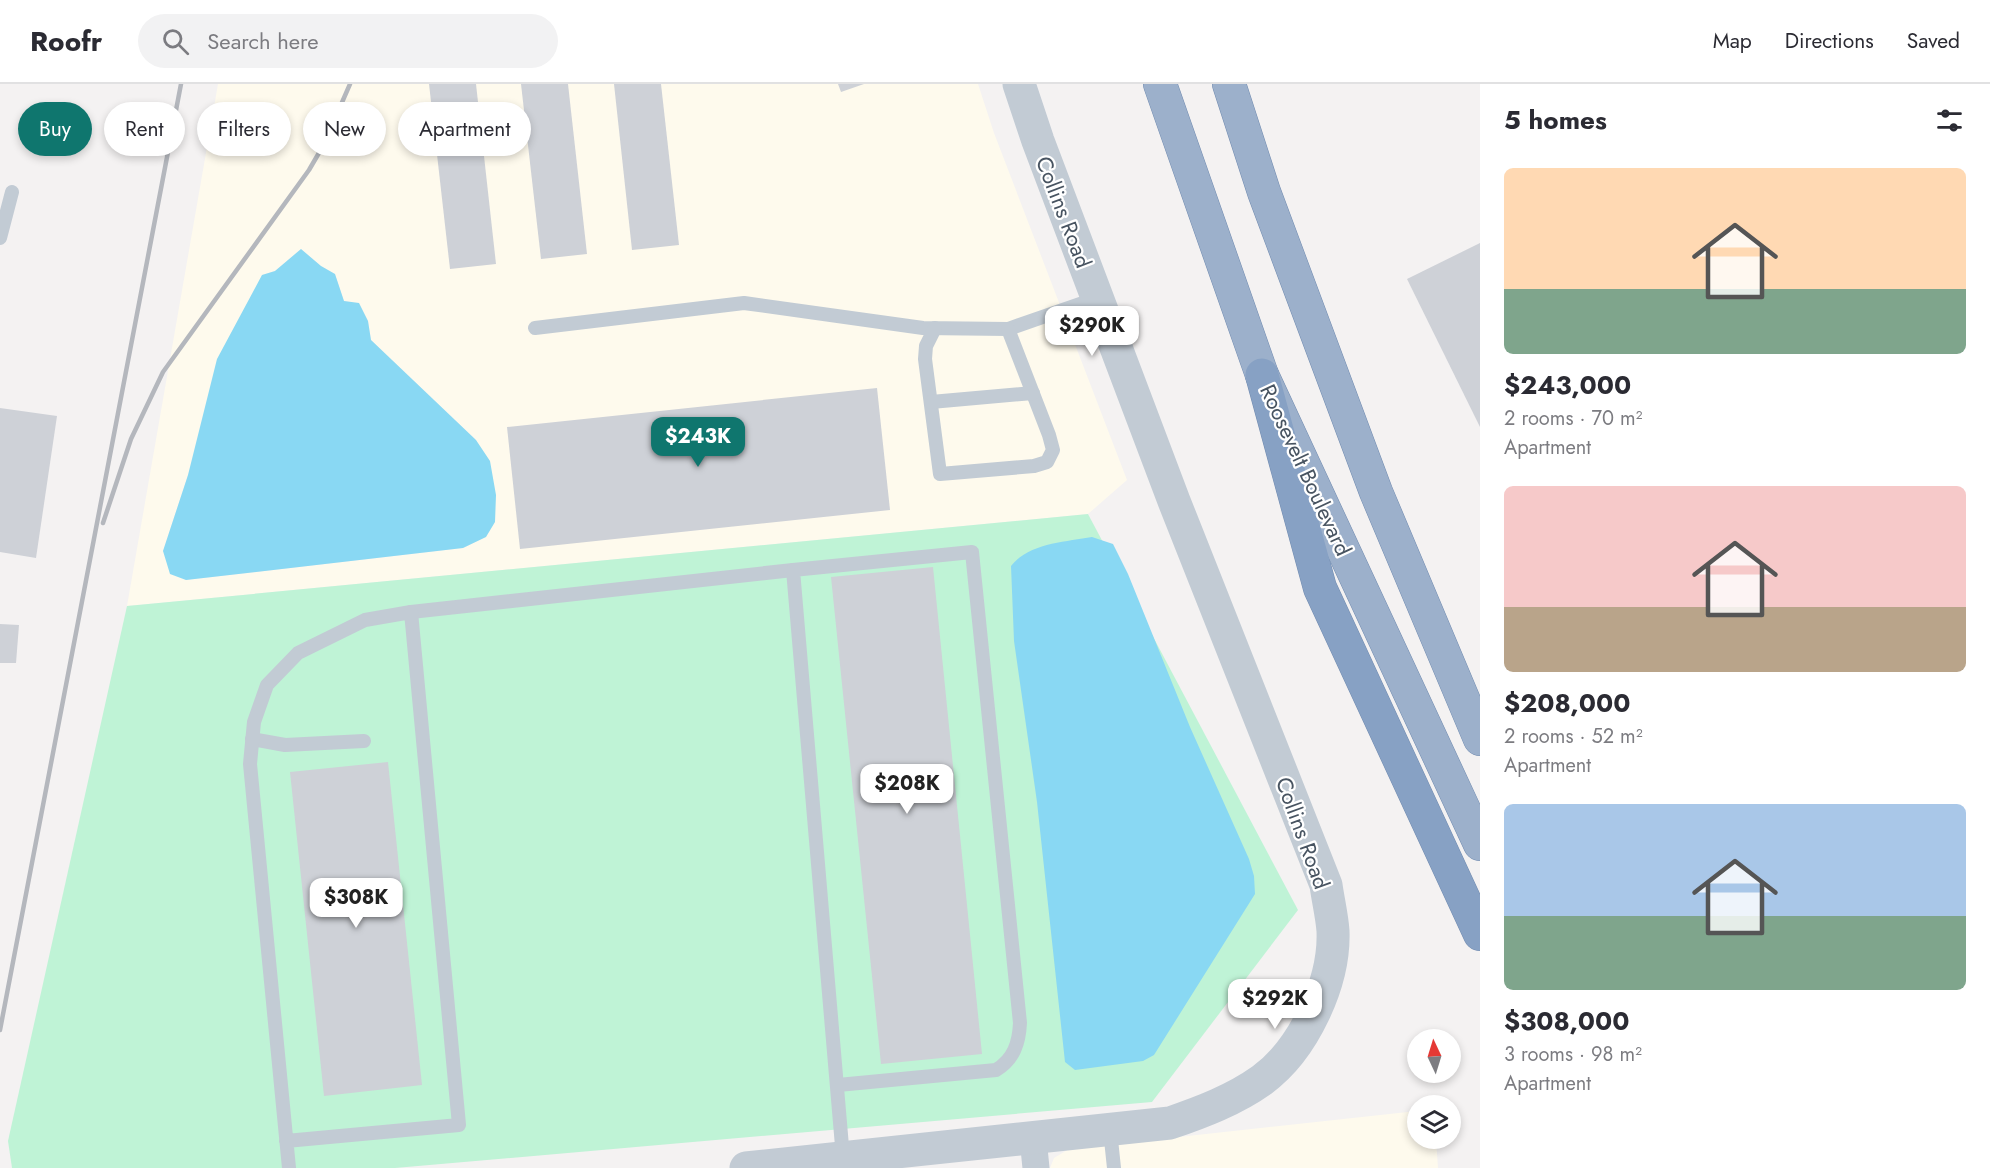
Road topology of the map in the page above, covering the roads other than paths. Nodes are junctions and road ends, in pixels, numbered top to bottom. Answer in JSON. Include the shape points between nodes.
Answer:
{"nodes":[{"id":1,"x":1019,"y":84,"type":"edge"},
{"id":2,"x":1160,"y":84,"type":"edge"},
{"id":3,"x":1229,"y":84,"type":"edge"},
{"id":4,"x":12,"y":192,"type":"dead end"},
{"id":5,"x":0,"y":238,"type":"edge"},
{"id":6,"x":1097,"y":298,"type":"junction"},
{"id":7,"x":535,"y":328,"type":"dead end"},
{"id":8,"x":935,"y":328,"type":"junction"},
{"id":9,"x":1008,"y":329,"type":"junction"},
{"id":10,"x":1262,"y":375,"type":"junction"},
{"id":11,"x":1033,"y":393,"type":"junction"},
{"id":12,"x":931,"y":402,"type":"junction"},
{"id":13,"x":793,"y":570,"type":"junction"},
{"id":14,"x":411,"y":612,"type":"junction"},
{"id":15,"x":252,"y":739,"type":"junction"},
{"id":16,"x":1480,"y":739,"type":"edge"},
{"id":17,"x":364,"y":741,"type":"dead end"},
{"id":18,"x":1480,"y":844,"type":"edge"},
{"id":19,"x":1480,"y":934,"type":"edge"},
{"id":20,"x":838,"y":1085,"type":"junction"},
{"id":21,"x":1110,"y":1130,"type":"junction"},
{"id":22,"x":286,"y":1141,"type":"junction"},
{"id":23,"x":1035,"y":1153,"type":"edge"},
{"id":24,"x":843,"y":1158,"type":"junction"},
{"id":25,"x":812,"y":1165,"type":"edge"},
{"id":26,"x":289,"y":1168,"type":"edge"},
{"id":27,"x":746,"y":1168,"type":"edge"},
{"id":28,"x":1114,"y":1168,"type":"edge"}],
"edges":[{"from":1,"to":6,"type":"street","name":"Collins Road"},
{"from":2,"to":10,"type":"highway","name":"Roosevelt Boulevard"},
{"from":3,"to":16,"type":"highway","via":[[1264,192],[1376,492]]},
{"from":4,"to":5,"type":"lane"},
{"from":6,"to":9,"type":"lane"},
{"from":6,"to":21,"type":"street","name":"Collins Road","via":[[1326,885],[1333,931],[1330,967],[1316,1010],[1294,1048],[1262,1080],[1212,1109],[1170,1123]]},
{"from":7,"to":8,"type":"lane","via":[[744,303]]},
{"from":8,"to":9,"type":"lane"},
{"from":8,"to":12,"type":"lane","via":[[926,346],[925,359]]},
{"from":9,"to":11,"type":"lane"},
{"from":10,"to":18,"type":"highway","name":"Roosevelt Boulevard"},
{"from":10,"to":19,"type":"highway","via":[[1320,588]]},
{"from":11,"to":12,"type":"lane"},
{"from":11,"to":12,"type":"lane","via":[[1053,450],[1047,462],[1034,466],[940,474]]},
{"from":13,"to":14,"type":"lane"},
{"from":13,"to":20,"type":"lane"},
{"from":13,"to":20,"type":"lane","via":[[972,552],[1020,1023],[1016,1048],[996,1070]]},
{"from":14,"to":15,"type":"lane","via":[[365,620],[298,652],[267,685]]},
{"from":14,"to":22,"type":"lane","via":[[459,1125]]},
{"from":15,"to":17,"type":"lane","via":[[285,745]]},
{"from":15,"to":22,"type":"lane","via":[[250,764]]},
{"from":20,"to":24,"type":"lane"},
{"from":21,"to":23,"type":"street","name":"Collins Road"},
{"from":21,"to":28,"type":"lane"},
{"from":22,"to":26,"type":"lane"},
{"from":23,"to":24,"type":"street","name":"Collins Road"},
{"from":24,"to":25,"type":"street","name":"Collins Road"},
{"from":25,"to":27,"type":"street","name":"Collins Road"}]}
